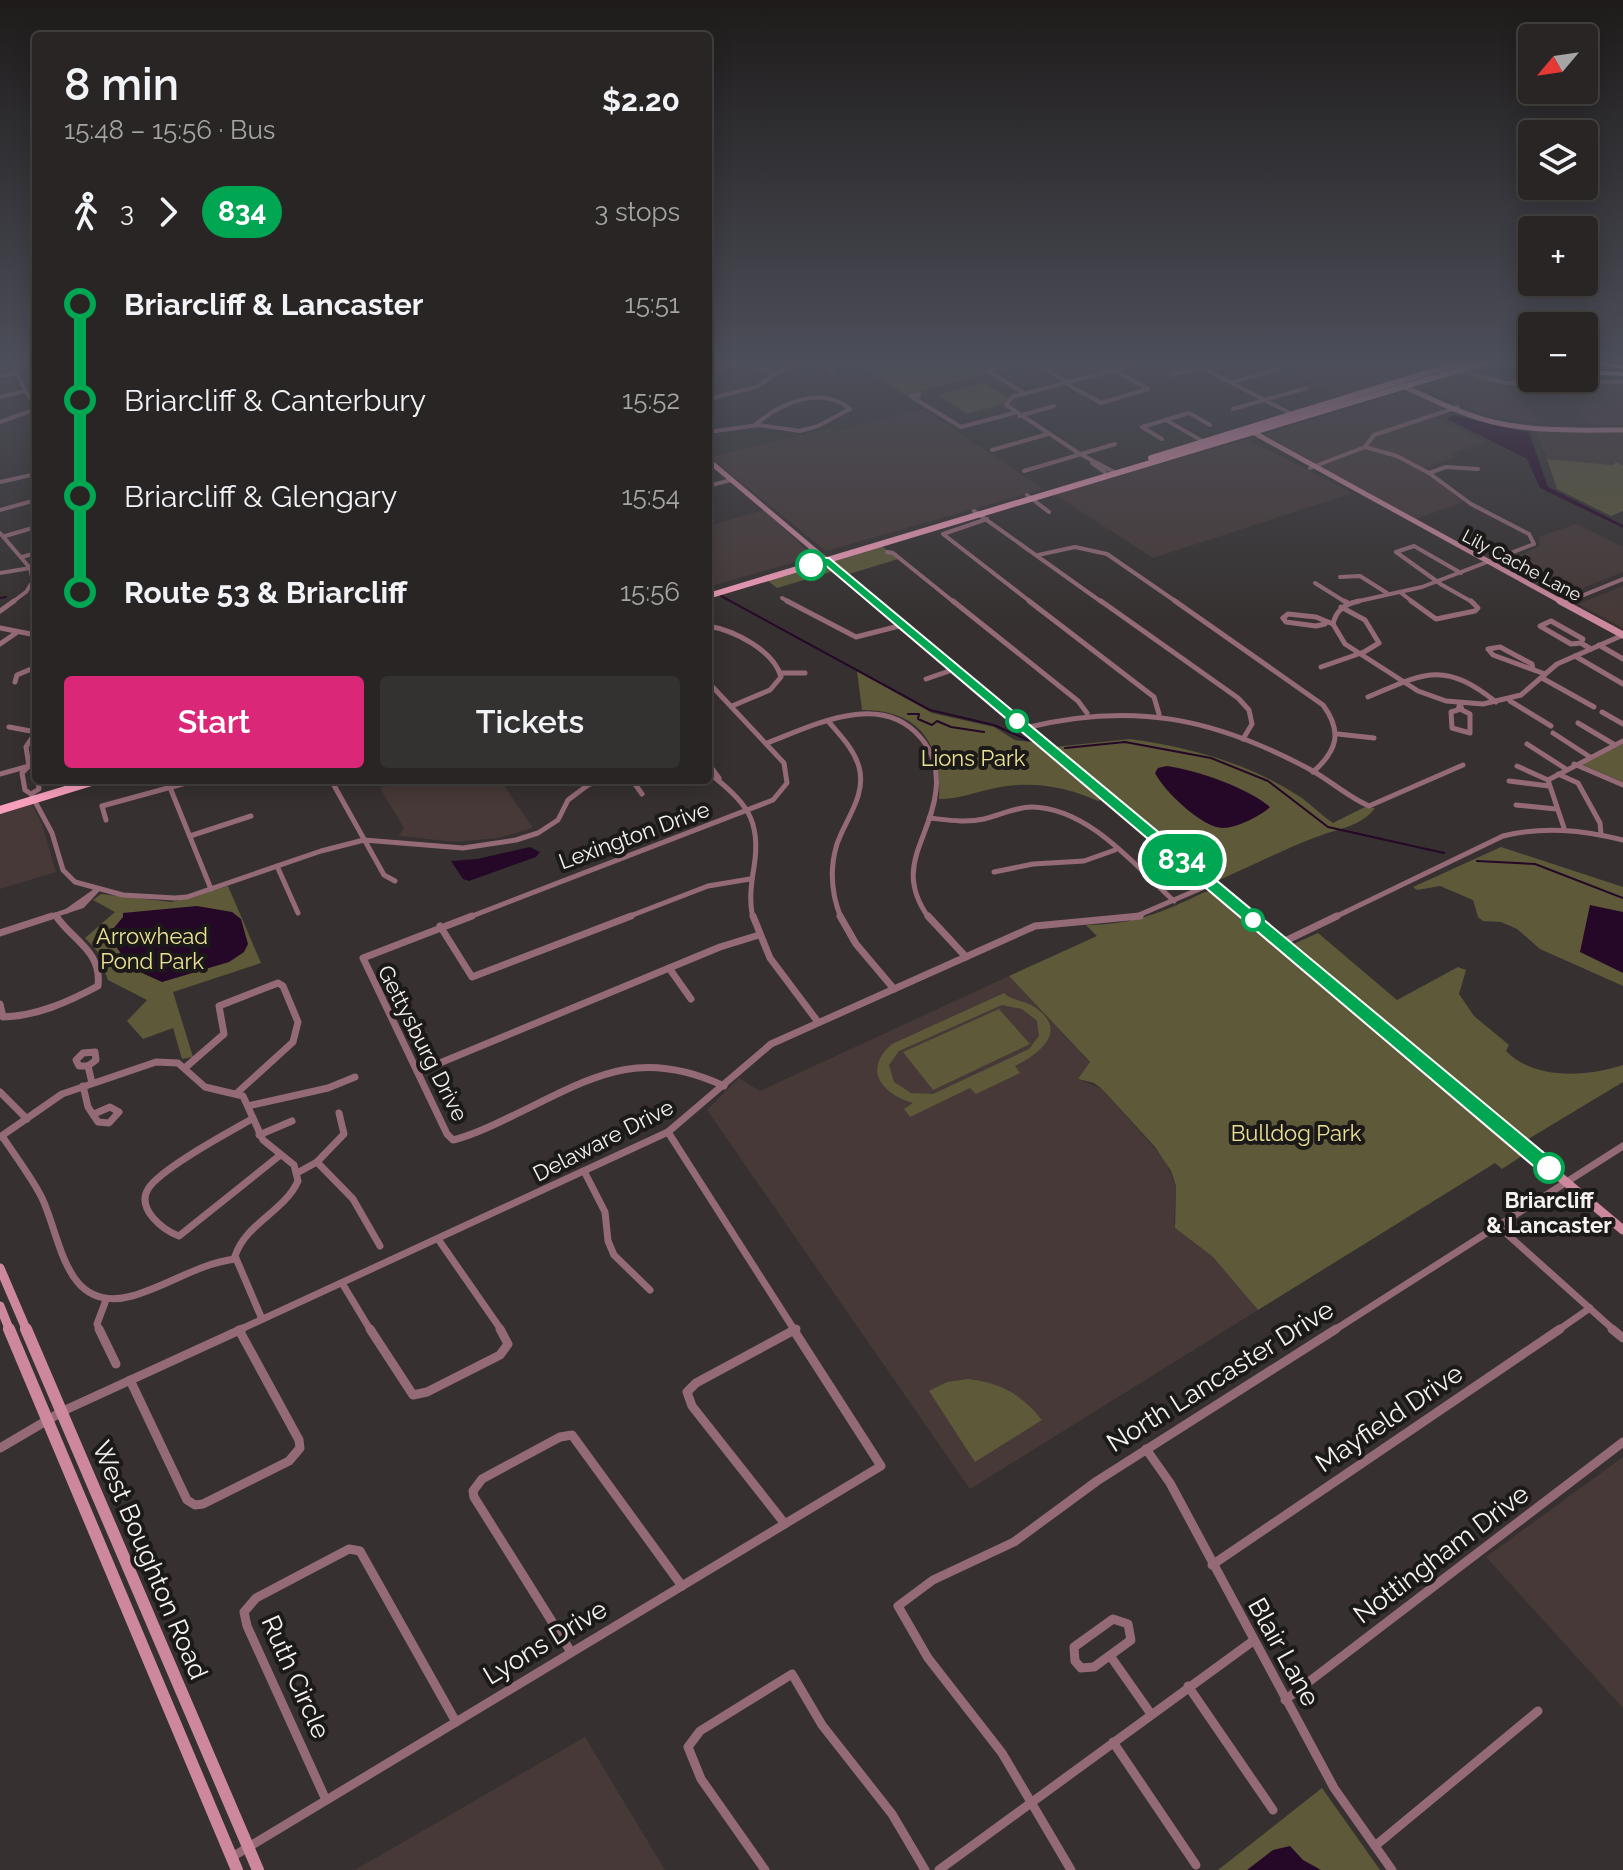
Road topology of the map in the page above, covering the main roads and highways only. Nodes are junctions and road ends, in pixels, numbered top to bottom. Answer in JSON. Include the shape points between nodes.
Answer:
{"nodes":[{"id":1,"x":1180,"y":448,"type":"edge"},
{"id":2,"x":1202,"y":448,"type":"edge"},
{"id":3,"x":1110,"y":472,"type":"junction"},
{"id":4,"x":712,"y":592,"type":"edge"},
{"id":5,"x":67,"y":784,"type":"edge"},
{"id":6,"x":83,"y":784,"type":"edge"},
{"id":7,"x":33,"y":797,"type":"junction"},
{"id":8,"x":0,"y":803,"type":"edge"},
{"id":9,"x":0,"y":810,"type":"edge"}],
"edges":[{"from":1,"to":3,"type":"main road"},
{"from":2,"to":3,"type":"main road"},
{"from":3,"to":4,"type":"main road"},
{"from":5,"to":7,"type":"main road"},
{"from":6,"to":7,"type":"main road"},
{"from":7,"to":8,"type":"main road"},
{"from":7,"to":9,"type":"main road"}]}
